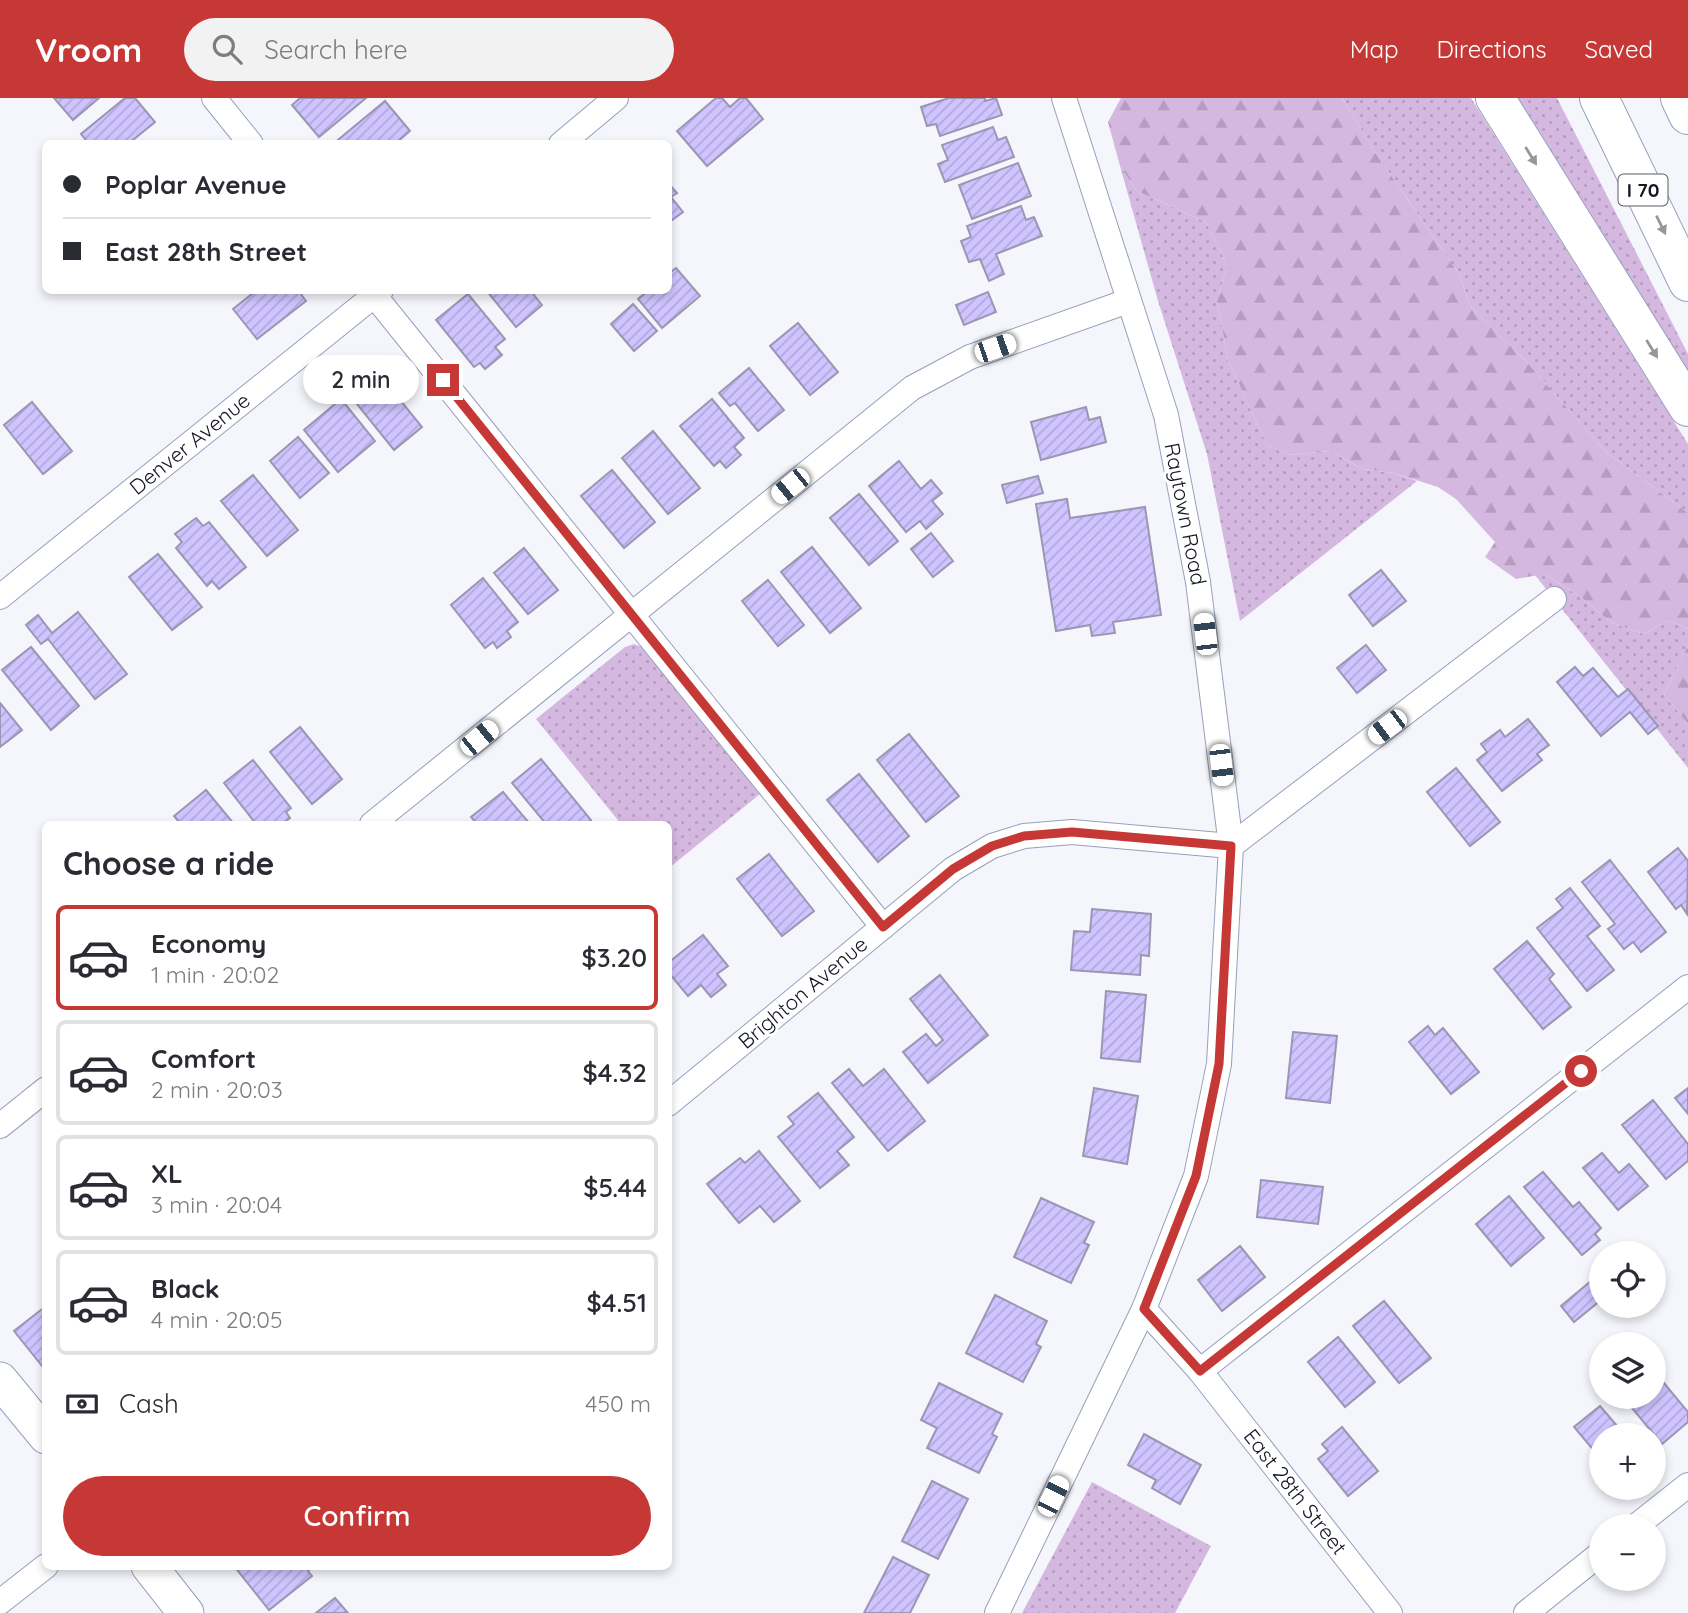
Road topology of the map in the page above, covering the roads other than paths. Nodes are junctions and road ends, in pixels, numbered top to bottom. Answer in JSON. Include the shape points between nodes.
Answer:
{"nodes":[{"id":1,"x":214,"y":98,"type":"edge"},
{"id":2,"x":616,"y":98,"type":"edge"},
{"id":3,"x":1064,"y":98,"type":"edge"},
{"id":4,"x":1495,"y":98,"type":"edge"},
{"id":5,"x":1598,"y":98,"type":"edge"},
{"id":6,"x":1680,"y":98,"type":"edge"},
{"id":7,"x":1688,"y":115,"type":"edge"},
{"id":8,"x":248,"y":140,"type":"edge"},
{"id":9,"x":566,"y":140,"type":"edge"},
{"id":10,"x":1688,"y":282,"type":"edge"},
{"id":11,"x":373,"y":294,"type":"edge"},
{"id":12,"x":377,"y":294,"type":"edge"},
{"id":13,"x":1128,"y":301,"type":"junction"},
{"id":14,"x":1688,"y":407,"type":"edge"},
{"id":15,"x":0,"y":597,"type":"edge"},
{"id":16,"x":1554,"y":599,"type":"dead end"},
{"id":17,"x":632,"y":614,"type":"junction"},
{"id":18,"x":376,"y":821,"type":"edge"},
{"id":19,"x":1231,"y":846,"type":"junction"},
{"id":20,"x":883,"y":927,"type":"junction"},
{"id":21,"x":1688,"y":987,"type":"edge"},
{"id":22,"x":42,"y":1092,"type":"edge"},
{"id":23,"x":672,"y":1101,"type":"edge"},
{"id":24,"x":0,"y":1126,"type":"edge"},
{"id":25,"x":1144,"y":1309,"type":"junction"},
{"id":26,"x":1200,"y":1371,"type":"junction"},
{"id":27,"x":0,"y":1380,"type":"edge"},
{"id":28,"x":42,"y":1431,"type":"edge"},
{"id":29,"x":1688,"y":1485,"type":"edge"},
{"id":30,"x":1651,"y":1514,"type":"edge"},
{"id":31,"x":1589,"y":1563,"type":"edge"},
{"id":32,"x":42,"y":1569,"type":"edge"},
{"id":33,"x":152,"y":1570,"type":"edge"},
{"id":34,"x":0,"y":1602,"type":"edge"},
{"id":35,"x":186,"y":1613,"type":"edge"},
{"id":36,"x":997,"y":1613,"type":"edge"},
{"id":37,"x":1390,"y":1613,"type":"edge"},
{"id":38,"x":1526,"y":1613,"type":"edge"}],
"edges":[{"from":1,"to":8,"type":"street"},
{"from":2,"to":9,"type":"street"},
{"from":3,"to":13,"type":"street","name":"Raytown Road"},
{"from":4,"to":14,"type":"highway","one_way":true},
{"from":5,"to":10,"type":"highway","number":"I 70","one_way":true},
{"from":6,"to":7,"type":"highway"},
{"from":11,"to":15,"type":"street","name":"Denver Avenue"},
{"from":12,"to":17,"type":"street"},
{"from":13,"to":17,"type":"street","via":[[970,357],[912,388]]},
{"from":13,"to":19,"type":"street","name":"Raytown Road","via":[[1166,415],[1198,582]]},
{"from":16,"to":19,"type":"street"},
{"from":17,"to":18,"type":"street"},
{"from":17,"to":20,"type":"street"},
{"from":19,"to":20,"type":"street","name":"Brighton Avenue","via":[[1072,832],[1024,836],[992,846],[953,869]]},
{"from":19,"to":25,"type":"street","name":"Raytown Road","via":[[1219,1064],[1196,1176]]},
{"from":20,"to":23,"type":"street","name":"Brighton Avenue"},
{"from":21,"to":26,"type":"street"},
{"from":22,"to":24,"type":"street"},
{"from":25,"to":26,"type":"street","name":"East 28th Street"},
{"from":25,"to":36,"type":"street","name":"Raytown Road"},
{"from":26,"to":37,"type":"street","name":"East 28th Street"},
{"from":27,"to":28,"type":"main road"},
{"from":29,"to":30,"type":"street"},
{"from":31,"to":38,"type":"street"},
{"from":32,"to":34,"type":"street"},
{"from":33,"to":35,"type":"main road"}]}
